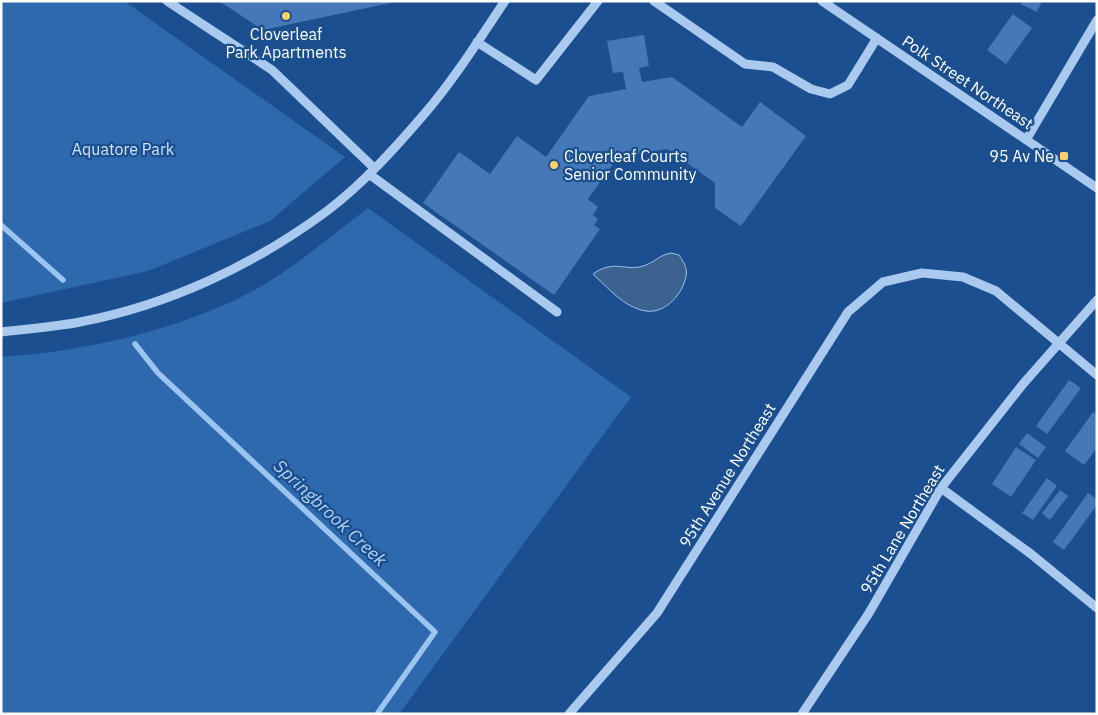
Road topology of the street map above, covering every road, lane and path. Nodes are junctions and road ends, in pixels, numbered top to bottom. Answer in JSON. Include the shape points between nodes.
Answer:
{"nodes":[{"id":1,"x":167,"y":1,"type":"edge"},
{"id":2,"x":505,"y":1,"type":"edge"},
{"id":3,"x":598,"y":1,"type":"edge"},
{"id":4,"x":654,"y":1,"type":"edge"},
{"id":5,"x":822,"y":1,"type":"edge"},
{"id":6,"x":1097,"y":20,"type":"edge"},
{"id":7,"x":878,"y":38,"type":"junction"},
{"id":8,"x":477,"y":42,"type":"junction"},
{"id":9,"x":1026,"y":140,"type":"junction"},
{"id":10,"x":371,"y":171,"type":"junction"},
{"id":11,"x":1097,"y":188,"type":"edge"},
{"id":12,"x":1097,"y":300,"type":"edge"},
{"id":13,"x":557,"y":312,"type":"dead end"},
{"id":14,"x":1,"y":332,"type":"edge"},
{"id":15,"x":1059,"y":343,"type":"junction"},
{"id":16,"x":1097,"y":376,"type":"edge"},
{"id":17,"x":941,"y":488,"type":"junction"},
{"id":18,"x":1097,"y":608,"type":"edge"},
{"id":19,"x":569,"y":714,"type":"edge"},
{"id":20,"x":802,"y":714,"type":"edge"}],
"edges":[{"from":1,"to":10,"type":"street","via":[[272,70]]},
{"from":2,"to":8,"type":"street"},
{"from":3,"to":8,"type":"street","via":[[536,80]]},
{"from":4,"to":7,"type":"street","via":[[745,64],[773,67],[811,89],[830,94],[848,85]]},
{"from":5,"to":7,"type":"street","name":"Polk Street Northeast"},
{"from":6,"to":9,"type":"street"},
{"from":7,"to":9,"type":"street","name":"Polk Street Northeast"},
{"from":8,"to":10,"type":"street","via":[[427,111]]},
{"from":9,"to":11,"type":"street","name":"Polk Street Northeast"},
{"from":10,"to":13,"type":"street"},
{"from":10,"to":14,"type":"street","via":[[327,210],[263,254],[194,288],[80,322]]},
{"from":12,"to":15,"type":"street","name":"95th Lane Northeast"},
{"from":15,"to":16,"type":"street","name":"95th Avenue Northeast"},
{"from":15,"to":17,"type":"street","name":"95th Lane Northeast"},
{"from":15,"to":19,"type":"street","name":"95th Avenue Northeast","via":[[996,291],[963,276],[922,273],[883,282],[848,312],[657,614]]},
{"from":17,"to":18,"type":"street","via":[[1031,554]]},
{"from":17,"to":20,"type":"street","name":"95th Lane Northeast","via":[[869,613]]}]}
